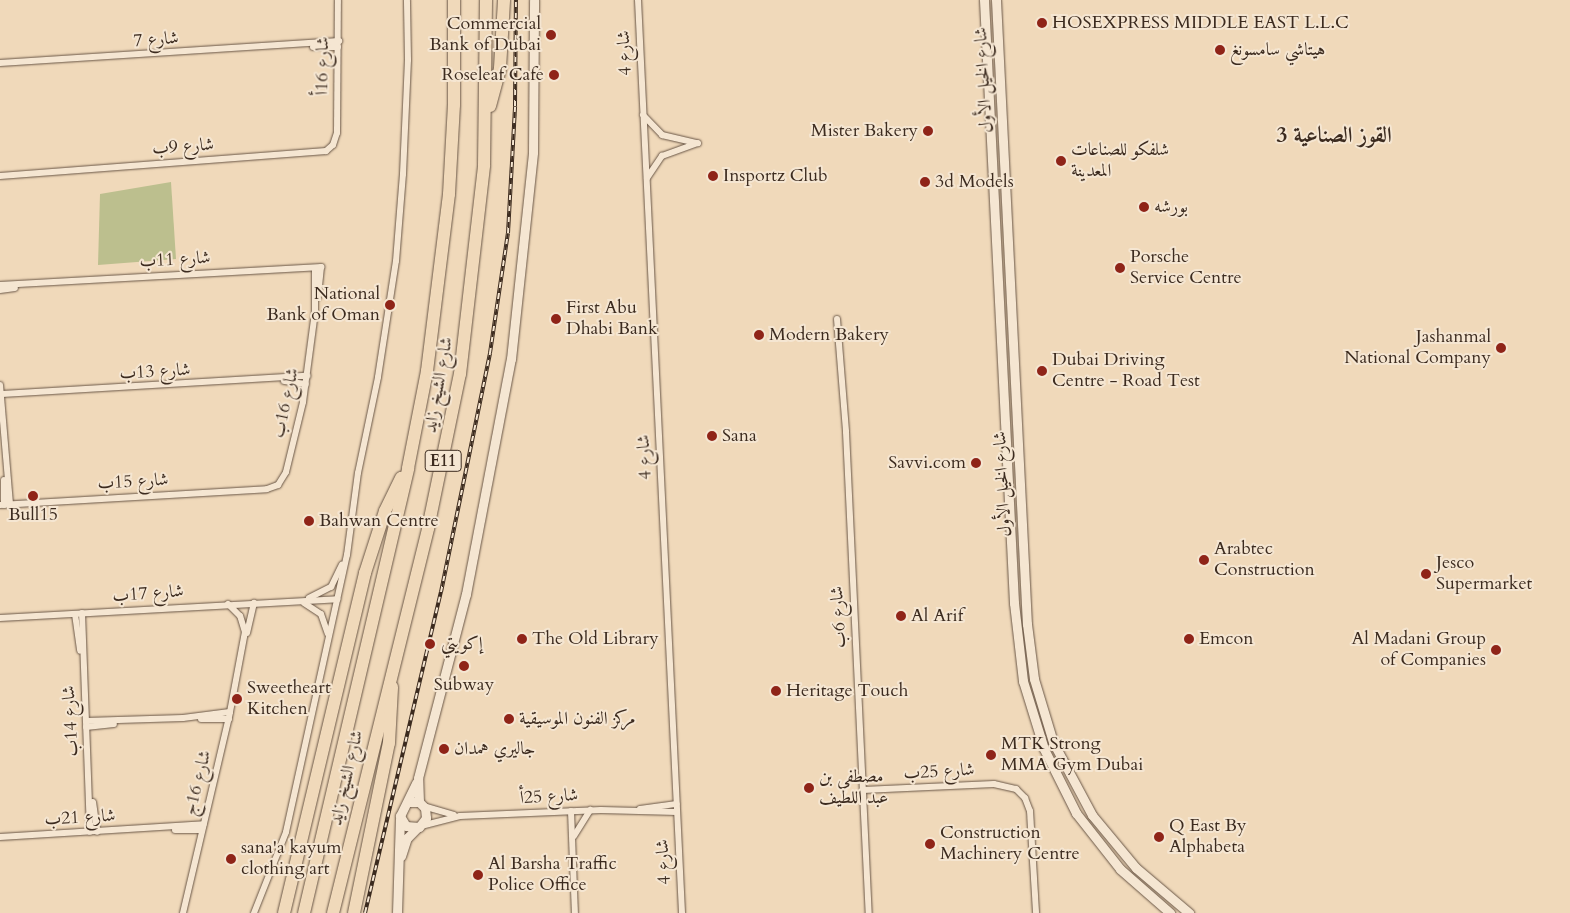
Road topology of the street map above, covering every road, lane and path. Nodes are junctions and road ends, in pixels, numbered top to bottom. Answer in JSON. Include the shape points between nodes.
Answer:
{"nodes":[{"id":1,"x":338,"y":0,"type":"edge"},
{"id":2,"x":407,"y":0,"type":"edge"},
{"id":3,"x":454,"y":0,"type":"edge"},
{"id":4,"x":486,"y":0,"type":"edge"},
{"id":5,"x":504,"y":0,"type":"edge"},
{"id":6,"x":534,"y":0,"type":"edge"},
{"id":7,"x":638,"y":0,"type":"edge"},
{"id":8,"x":984,"y":0,"type":"edge"},
{"id":9,"x":998,"y":0,"type":"edge"},
{"id":10,"x":338,"y":44,"type":"junction"},
{"id":11,"x":0,"y":62,"type":"edge"},
{"id":12,"x":20,"y":63,"type":"junction"},
{"id":13,"x":0,"y":67,"type":"edge"},
{"id":14,"x":487,"y":113,"type":"junction"},
{"id":15,"x":643,"y":114,"type":"junction"},
{"id":16,"x":337,"y":133,"type":"joint"},
{"id":17,"x":0,"y":172,"type":"edge"},
{"id":18,"x":19,"y":173,"type":"junction"},
{"id":19,"x":0,"y":176,"type":"edge"},
{"id":20,"x":646,"y":179,"type":"junction"},
{"id":21,"x":318,"y":267,"type":"joint"},
{"id":22,"x":31,"y":284,"type":"junction"},
{"id":23,"x":0,"y":285,"type":"edge"},
{"id":24,"x":0,"y":290,"type":"edge"},
{"id":25,"x":837,"y":319,"type":"dead end"},
{"id":26,"x":307,"y":376,"type":"junction"},
{"id":27,"x":278,"y":379,"type":"junction"},
{"id":28,"x":306,"y":384,"type":"junction"},
{"id":29,"x":0,"y":385,"type":"edge"},
{"id":30,"x":1,"y":397,"type":"edge"},
{"id":31,"x":408,"y":468,"type":"junction"},
{"id":32,"x":267,"y":489,"type":"joint"},
{"id":33,"x":5,"y":505,"type":"edge"},
{"id":34,"x":349,"y":546,"type":"junction"},
{"id":35,"x":337,"y":599,"type":"junction"},
{"id":36,"x":298,"y":601,"type":"junction"},
{"id":37,"x":254,"y":603,"type":"junction"},
{"id":38,"x":228,"y":604,"type":"junction"},
{"id":39,"x":79,"y":614,"type":"junction"},
{"id":40,"x":0,"y":618,"type":"edge"},
{"id":41,"x":329,"y":639,"type":"junction"},
{"id":42,"x":240,"y":660,"type":"junction"},
{"id":43,"x":390,"y":673,"type":"junction"},
{"id":44,"x":229,"y":715,"type":"junction"},
{"id":45,"x":86,"y":724,"type":"junction"},
{"id":46,"x":418,"y":778,"type":"junction"},
{"id":47,"x":863,"y":790,"type":"junction"},
{"id":48,"x":408,"y":802,"type":"junction"},
{"id":49,"x":421,"y":804,"type":"junction"},
{"id":50,"x":677,"y":804,"type":"junction"},
{"id":51,"x":638,"y":809,"type":"junction"},
{"id":52,"x":590,"y":810,"type":"junction"},
{"id":53,"x":571,"y":811,"type":"junction"},
{"id":54,"x":677,"y":812,"type":"junction"},
{"id":55,"x":460,"y":816,"type":"junction"},
{"id":56,"x":400,"y":819,"type":"junction"},
{"id":57,"x":420,"y":826,"type":"junction"},
{"id":58,"x":203,"y":827,"type":"junction"},
{"id":59,"x":93,"y":832,"type":"junction"},
{"id":60,"x":0,"y":837,"type":"edge"},
{"id":61,"x":572,"y":843,"type":"junction"},
{"id":62,"x":399,"y":863,"type":"junction"},
{"id":63,"x":183,"y":913,"type":"edge"},
{"id":64,"x":254,"y":913,"type":"edge"},
{"id":65,"x":282,"y":913,"type":"edge"},
{"id":66,"x":304,"y":913,"type":"edge"},
{"id":67,"x":333,"y":913,"type":"edge"},
{"id":68,"x":354,"y":913,"type":"edge"},
{"id":69,"x":397,"y":913,"type":"edge"},
{"id":70,"x":575,"y":913,"type":"edge"},
{"id":71,"x":682,"y":913,"type":"edge"},
{"id":72,"x":869,"y":913,"type":"edge"},
{"id":73,"x":1036,"y":913,"type":"edge"},
{"id":74,"x":1170,"y":913,"type":"edge"},
{"id":75,"x":1189,"y":913,"type":"edge"}],
"edges":[{"from":1,"to":10,"type":"street","name":"شارع 16أ"},
{"from":2,"to":34,"type":"street","via":[[404,160],[396,261],[378,382],[358,473]]},
{"from":3,"to":31,"type":"highway","name":"شارع الشيخ زايد","number":"E11","via":[[454,105],[445,238],[433,336]]},
{"from":4,"to":14,"type":"highway","name":"شارع الشيخ زايد","number":"E11"},
{"from":5,"to":14,"type":"highway","via":[[499,74]]},
{"from":6,"to":46,"type":"main road","via":[[533,152],[511,359],[466,594]]},
{"from":7,"to":15,"type":"street","name":"شارع 4"},
{"from":8,"to":74,"type":"main road","name":"شارع الخيل الأول","via":[[1014,603],[1023,681],[1044,749],[1076,813],[1120,869]]},
{"from":9,"to":75,"type":"main road","name":"شارع الخيل الأول","via":[[1027,624],[1034,679],[1059,756],[1092,815],[1136,868]]},
{"from":10,"to":12,"type":"street","name":"شارع 7"},
{"from":10,"to":16,"type":"street","name":"شارع 16أ"},
{"from":11,"to":12,"type":"street","name":"شارع 7"},
{"from":12,"to":13,"type":"street","name":"شارع 7"},
{"from":14,"to":43,"type":"highway","name":"شارع الشيخ زايد","number":"E11","via":[[479,226],[460,374],[440,477]]},
{"from":15,"to":20,"type":"street","name":"شارع 4"},
{"from":15,"to":20,"type":"street","via":[[662,136],[698,144],[662,156]]},
{"from":16,"to":18,"type":"street","name":"شارع 9ب","via":[[333,146],[318,153]]},
{"from":17,"to":18,"type":"street","name":"شارع 9ب"},
{"from":18,"to":19,"type":"street","name":"شارع 9ب"},
{"from":20,"to":50,"type":"street","name":"شارع 4"},
{"from":21,"to":22,"type":"street","name":"شارع 11ب"},
{"from":21,"to":26,"type":"street","name":"شارع 16ب"},
{"from":22,"to":23,"type":"street","name":"شارع 11ب"},
{"from":22,"to":24,"type":"street","name":"شارع 11ب"},
{"from":25,"to":47,"type":"street","name":"شارع 6ب","via":[[846,432]]},
{"from":26,"to":27,"type":"street","name":"شارع 13ب"},
{"from":26,"to":28,"type":"street","name":"شارع 16ب"},
{"from":27,"to":28,"type":"street","name":"شارع 13ب"},
{"from":27,"to":30,"type":"street","name":"شارع 13ب"},
{"from":28,"to":32,"type":"street","name":"شارع 16ب","via":[[285,476],[278,485]]},
{"from":29,"to":30,"type":"street"},
{"from":30,"to":33,"type":"street"},
{"from":31,"to":65,"type":"highway","via":[[385,511],[365,573]]},
{"from":31,"to":66,"type":"highway","name":"شارع الشيخ زايد","number":"E11"},
{"from":32,"to":33,"type":"street","name":"شارع 15ب"},
{"from":34,"to":35,"type":"street"},
{"from":34,"to":36,"type":"street","name":"شارع 17ب","via":[[331,587],[319,595]]},
{"from":35,"to":36,"type":"street","name":"شارع 17ب"},
{"from":35,"to":41,"type":"street"},
{"from":36,"to":37,"type":"street","name":"شارع 17ب"},
{"from":36,"to":41,"type":"street","via":[[321,614]]},
{"from":37,"to":38,"type":"street","name":"شارع 17ب"},
{"from":37,"to":42,"type":"street","name":"شارع 16ج"},
{"from":38,"to":39,"type":"street","name":"شارع 17ب"},
{"from":38,"to":42,"type":"street","name":"شارع 16ج","via":[[245,626]]},
{"from":39,"to":40,"type":"street","name":"شارع 17ب"},
{"from":39,"to":45,"type":"street","name":"شارع 14ب"},
{"from":41,"to":64,"type":"street","via":[[286,832]]},
{"from":42,"to":44,"type":"street","name":"شارع 16ج"},
{"from":43,"to":67,"type":"highway","name":"شارع الشيخ زايد","number":"E11"},
{"from":43,"to":68,"type":"highway","via":[[392,715],[389,743]]},
{"from":44,"to":45,"type":"street"},
{"from":44,"to":58,"type":"street","name":"شارع 16ج"},
{"from":45,"to":59,"type":"street","name":"شارع 14ب"},
{"from":46,"to":48,"type":"main road"},
{"from":46,"to":49,"type":"main road"},
{"from":47,"to":72,"type":"street","name":"شارع 6ب"},
{"from":47,"to":73,"type":"street","name":"شارع 25ب","via":[[999,784],[1016,789],[1025,798],[1030,811]]},
{"from":48,"to":49,"type":"main road"},
{"from":48,"to":56,"type":"main road","via":[[401,809]]},
{"from":49,"to":55,"type":"street"},
{"from":49,"to":57,"type":"main road","via":[[426,818]]},
{"from":50,"to":51,"type":"street","name":"شارع 25أ"},
{"from":50,"to":54,"type":"street","name":"شارع 4"},
{"from":51,"to":52,"type":"street","name":"شارع 25أ"},
{"from":51,"to":54,"type":"street","name":"شارع 25أ"},
{"from":52,"to":53,"type":"street","name":"شارع 25أ"},
{"from":52,"to":61,"type":"street","via":[[577,827]]},
{"from":53,"to":55,"type":"street","name":"شارع 25أ"},
{"from":53,"to":61,"type":"street"},
{"from":54,"to":71,"type":"street","name":"شارع 4"},
{"from":55,"to":57,"type":"street"},
{"from":56,"to":57,"type":"main road","via":[[410,828]]},
{"from":56,"to":62,"type":"main road","via":[[397,836]]},
{"from":57,"to":62,"type":"main road","via":[[404,842]]},
{"from":58,"to":59,"type":"street","name":"شارع 21ب"},
{"from":58,"to":63,"type":"street","name":"شارع 16ج"},
{"from":59,"to":60,"type":"street","name":"شارع 21ب"},
{"from":61,"to":70,"type":"street"},
{"from":62,"to":69,"type":"main road"}]}
